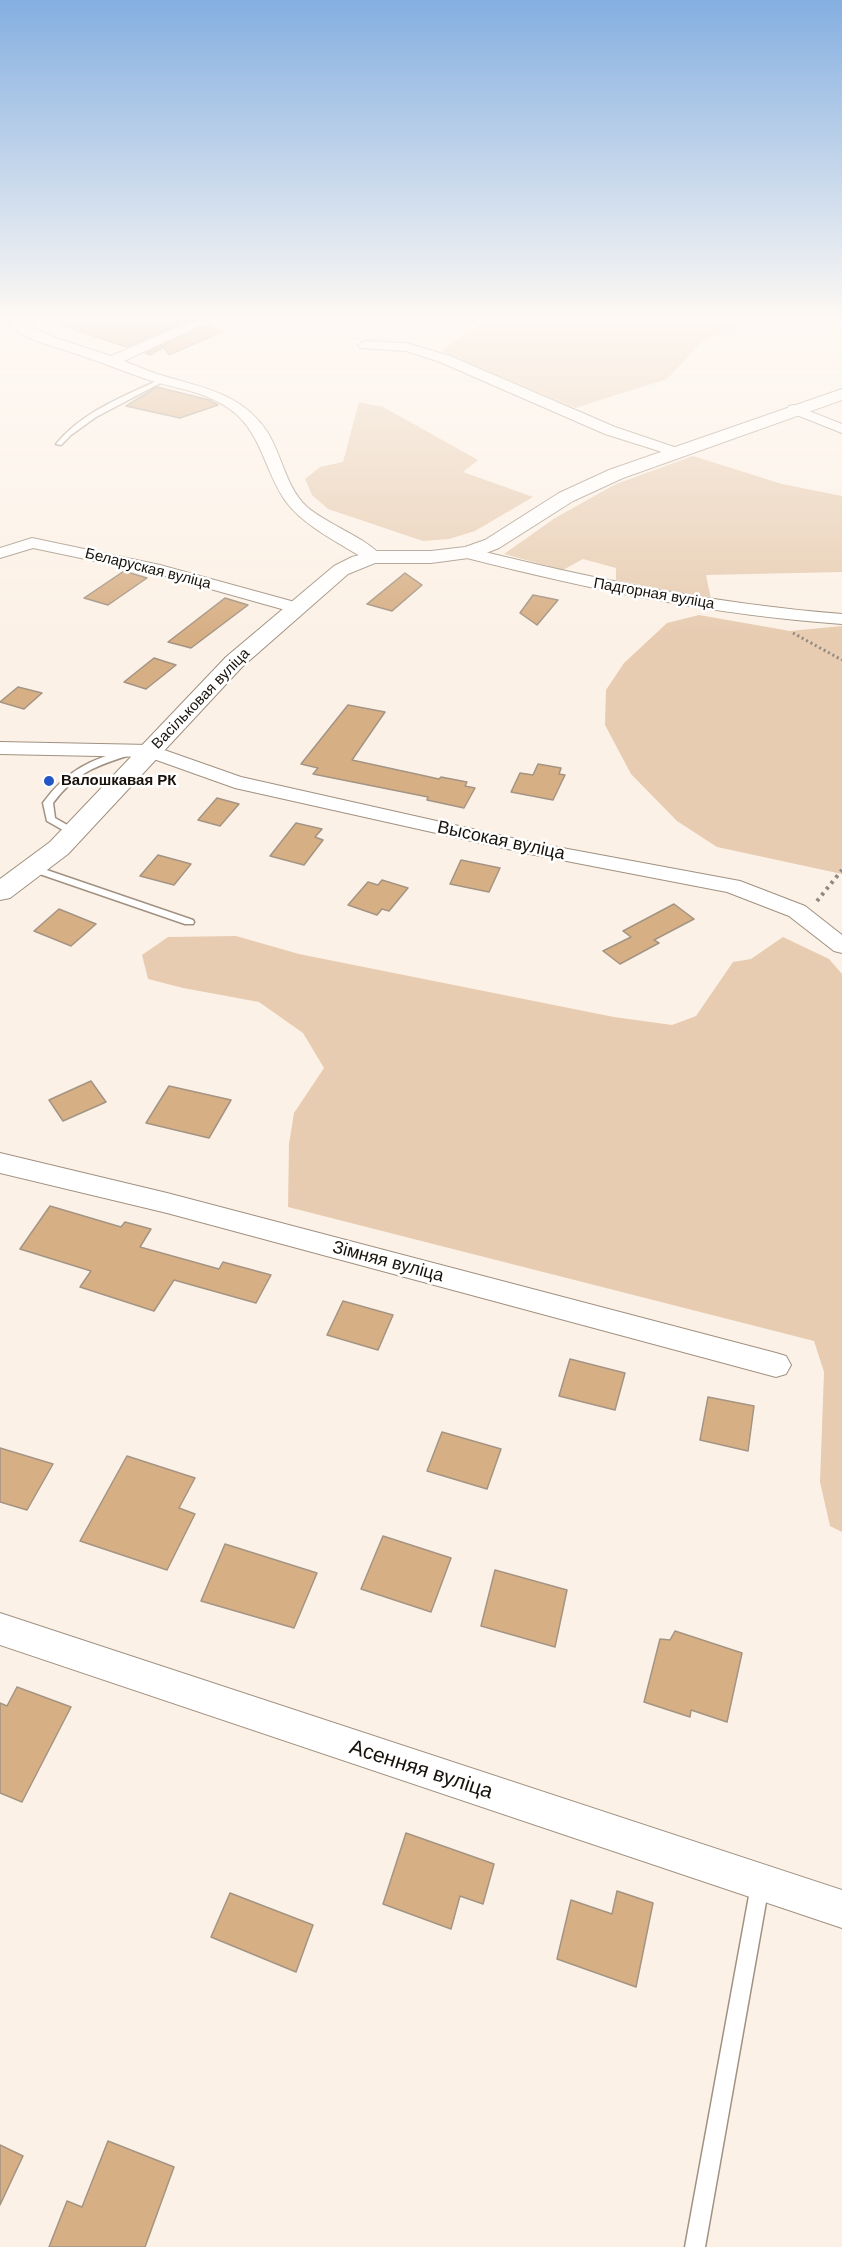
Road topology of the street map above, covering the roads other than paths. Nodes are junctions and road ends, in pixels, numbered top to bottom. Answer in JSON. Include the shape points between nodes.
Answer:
{"nodes":[{"id":1,"x":80,"y":426,"type":"edge"},
{"id":2,"x":256,"y":426,"type":"edge"},
{"id":3,"x":599,"y":426,"type":"edge"},
{"id":4,"x":750,"y":426,"type":"edge"},
{"id":5,"x":59,"y":444,"type":"dead end"},
{"id":6,"x":678,"y":453,"type":"junction"},
{"id":7,"x":0,"y":553,"type":"edge"},
{"id":8,"x":469,"y":553,"type":"junction"},
{"id":9,"x":383,"y":557,"type":"junction"},
{"id":10,"x":296,"y":608,"type":"junction"},
{"id":11,"x":842,"y":619,"type":"edge"},
{"id":12,"x":0,"y":748,"type":"edge"},
{"id":13,"x":142,"y":751,"type":"junction"},
{"id":14,"x":74,"y":832,"type":"junction"},
{"id":15,"x":32,"y":868,"type":"junction"},
{"id":16,"x":0,"y":892,"type":"edge"},
{"id":17,"x":189,"y":922,"type":"dead end"},
{"id":18,"x":842,"y":946,"type":"edge"},
{"id":19,"x":0,"y":1163,"type":"edge"},
{"id":20,"x":776,"y":1365,"type":"dead end"},
{"id":21,"x":0,"y":1629,"type":"edge"},
{"id":22,"x":761,"y":1883,"type":"junction"},
{"id":23,"x":842,"y":1909,"type":"edge"},
{"id":24,"x":695,"y":2247,"type":"edge"}],
"edges":[{"from":1,"to":5,"type":"lane"},
{"from":2,"to":9,"type":"street","via":[[292,500],[301,510]]},
{"from":3,"to":6,"type":"street"},
{"from":4,"to":6,"type":"street"},
{"from":6,"to":8,"type":"street","via":[[566,496],[492,544]]},
{"from":7,"to":10,"type":"street","name":"Беларуская вуліца","via":[[32,543],[160,570]]},
{"from":8,"to":9,"type":"street","via":[[431,558]]},
{"from":8,"to":11,"type":"street","name":"Падгорная вуліца","via":[[587,582],[776,615]]},
{"from":9,"to":10,"type":"street","name":"Васільковая вуліца","via":[[359,561],[341,570]]},
{"from":10,"to":13,"type":"street","name":"Васільковая вуліца"},
{"from":12,"to":13,"type":"street"},
{"from":13,"to":14,"type":"street","name":"Васільковая вуліца"},
{"from":13,"to":14,"type":"lane","via":[[87,765],[61,783],[48,802],[50,819]]},
{"from":13,"to":18,"type":"street","name":"Высокая вуліца","via":[[235,782],[530,848],[732,886],[797,911]]},
{"from":14,"to":15,"type":"street","name":"Васільковая вуліца"},
{"from":15,"to":16,"type":"street","name":"Васільковая вуліца"},
{"from":15,"to":17,"type":"lane"},
{"from":19,"to":20,"type":"street","name":"Зімняя вуліца","via":[[167,1203]]},
{"from":21,"to":22,"type":"street","name":"Асенняя вуліца"},
{"from":22,"to":23,"type":"street","name":"Асенняя вуліца"},
{"from":22,"to":24,"type":"lane"}]}
